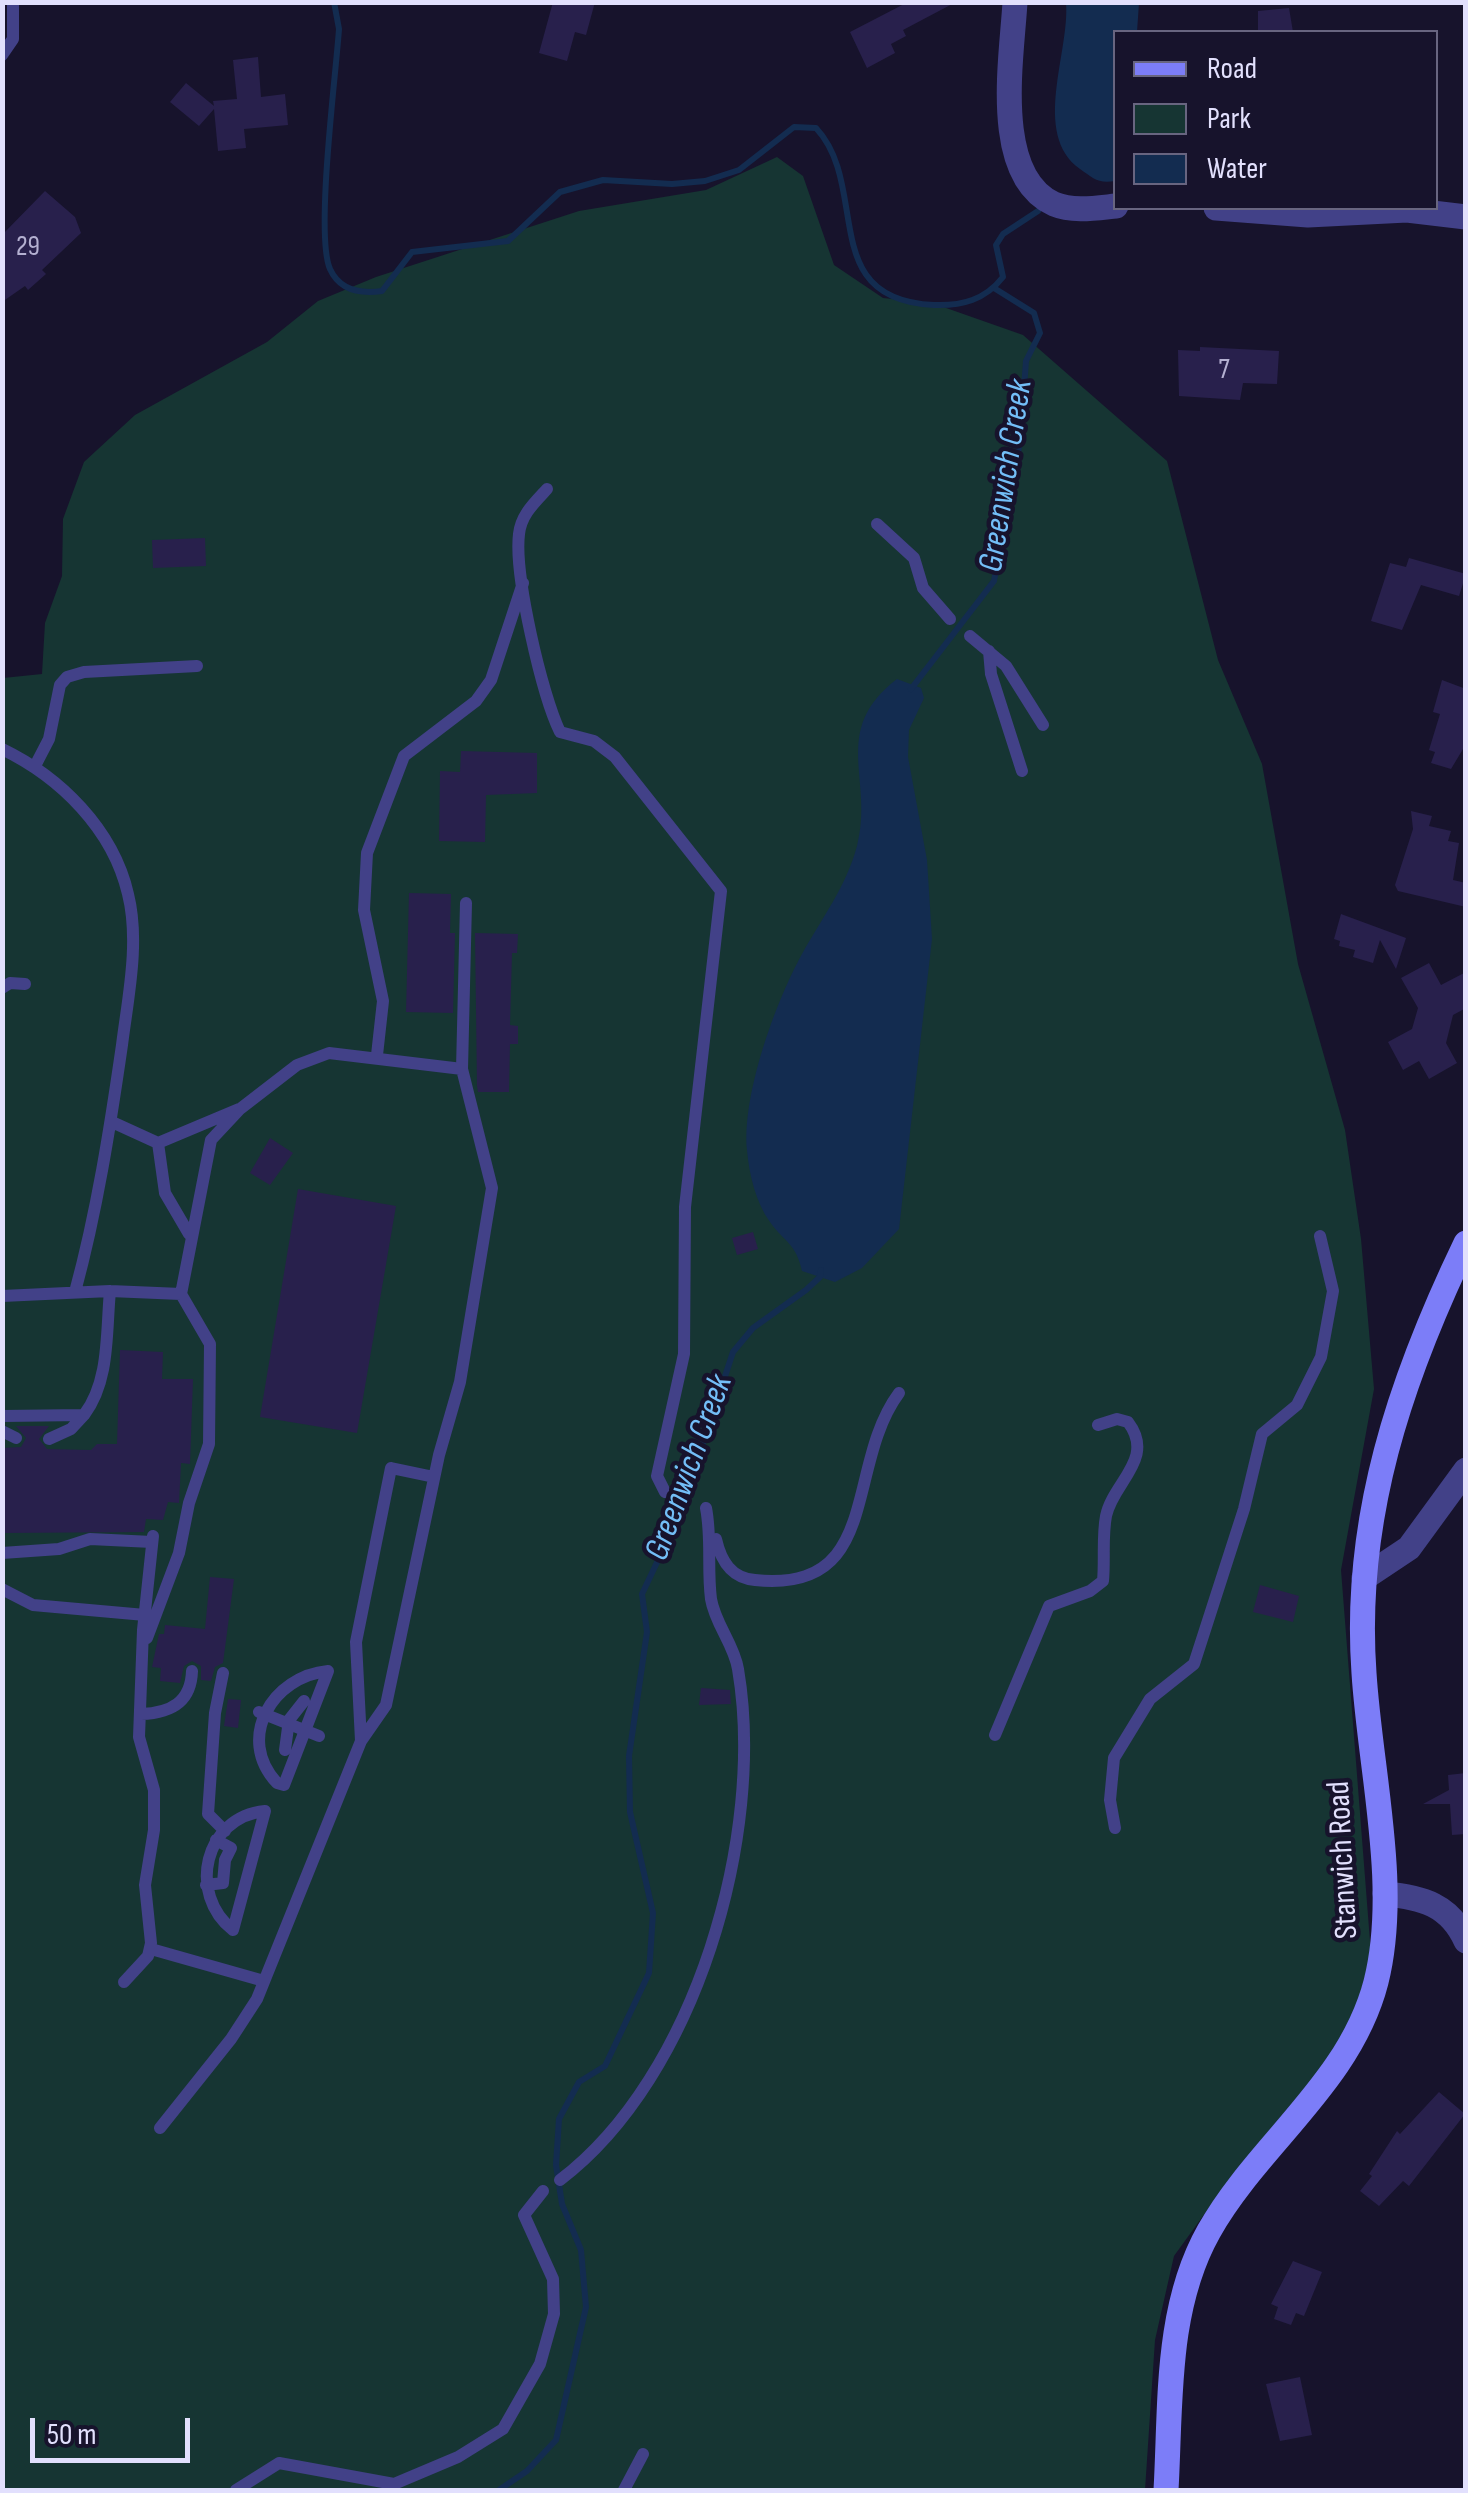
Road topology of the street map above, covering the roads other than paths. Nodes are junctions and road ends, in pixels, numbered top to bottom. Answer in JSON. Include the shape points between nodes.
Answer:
{"nodes":[{"id":1,"x":13,"y":2,"type":"edge"},
{"id":2,"x":1015,"y":2,"type":"edge"},
{"id":3,"x":2,"y":54,"type":"edge"},
{"id":4,"x":1113,"y":206,"type":"edge"},
{"id":5,"x":1247,"y":210,"type":"edge"},
{"id":6,"x":1407,"y":210,"type":"edge"},
{"id":7,"x":1407,"y":210,"type":"edge"},
{"id":8,"x":1466,"y":217,"type":"edge"},
{"id":9,"x":547,"y":489,"type":"dead end"},
{"id":10,"x":877,"y":524,"type":"dead end"},
{"id":11,"x":524,"y":580,"type":"junction"},
{"id":12,"x":950,"y":619,"type":"dead end"},
{"id":13,"x":970,"y":636,"type":"dead end"},
{"id":14,"x":990,"y":651,"type":"junction"},
{"id":15,"x":197,"y":666,"type":"dead end"},
{"id":16,"x":1043,"y":725,"type":"dead end"},
{"id":17,"x":2,"y":749,"type":"edge"},
{"id":18,"x":35,"y":766,"type":"junction"},
{"id":19,"x":1022,"y":770,"type":"dead end"},
{"id":20,"x":466,"y":903,"type":"dead end"},
{"id":21,"x":25,"y":984,"type":"dead end"},
{"id":22,"x":2,"y":988,"type":"edge"},
{"id":23,"x":376,"y":1055,"type":"junction"},
{"id":24,"x":462,"y":1069,"type":"junction"},
{"id":25,"x":240,"y":1109,"type":"junction"},
{"id":26,"x":112,"y":1122,"type":"junction"},
{"id":27,"x":158,"y":1143,"type":"junction"},
{"id":28,"x":189,"y":1234,"type":"junction"},
{"id":29,"x":1320,"y":1236,"type":"dead end"},
{"id":30,"x":1466,"y":1244,"type":"edge"},
{"id":31,"x":110,"y":1291,"type":"junction"},
{"id":32,"x":75,"y":1292,"type":"junction"},
{"id":33,"x":181,"y":1294,"type":"junction"},
{"id":34,"x":2,"y":1296,"type":"edge"},
{"id":35,"x":900,"y":1393,"type":"dead end"},
{"id":36,"x":84,"y":1415,"type":"junction"},
{"id":37,"x":2,"y":1416,"type":"edge"},
{"id":38,"x":1098,"y":1425,"type":"dead end"},
{"id":39,"x":2,"y":1431,"type":"edge"},
{"id":40,"x":16,"y":1438,"type":"dead end"},
{"id":41,"x":49,"y":1439,"type":"dead end"},
{"id":42,"x":1466,"y":1470,"type":"edge"},
{"id":43,"x":434,"y":1476,"type":"junction"},
{"id":44,"x":665,"y":1492,"type":"dead end"},
{"id":45,"x":2,"y":1552,"type":"edge"},
{"id":46,"x":1364,"y":1578,"type":"junction"},
{"id":47,"x":2,"y":1589,"type":"edge"},
{"id":48,"x":145,"y":1616,"type":"junction"},
{"id":49,"x":142,"y":1644,"type":"junction"},
{"id":50,"x":192,"y":1671,"type":"dead end"},
{"id":51,"x":223,"y":1672,"type":"dead end"},
{"id":52,"x":304,"y":1702,"type":"dead end"},
{"id":53,"x":260,"y":1713,"type":"junction"},
{"id":54,"x":141,"y":1714,"type":"junction"},
{"id":55,"x":288,"y":1724,"type":"junction"},
{"id":56,"x":312,"y":1734,"type":"junction"},
{"id":57,"x":995,"y":1735,"type":"dead end"},
{"id":58,"x":362,"y":1742,"type":"junction"},
{"id":59,"x":285,"y":1750,"type":"dead end"},
{"id":60,"x":1115,"y":1828,"type":"dead end"},
{"id":61,"x":212,"y":1856,"type":"junction"},
{"id":62,"x":225,"y":1864,"type":"junction"},
{"id":63,"x":253,"y":1871,"type":"junction"},
{"id":64,"x":1385,"y":1894,"type":"junction"},
{"id":65,"x":1466,"y":1941,"type":"edge"},
{"id":66,"x":151,"y":1949,"type":"junction"},
{"id":67,"x":124,"y":1982,"type":"dead end"},
{"id":68,"x":264,"y":1982,"type":"junction"},
{"id":69,"x":160,"y":2128,"type":"dead end"},
{"id":70,"x":560,"y":2180,"type":"dead end"},
{"id":71,"x":544,"y":2191,"type":"dead end"},
{"id":72,"x":643,"y":2454,"type":"dead end"},
{"id":73,"x":236,"y":2490,"type":"edge"},
{"id":74,"x":624,"y":2490,"type":"edge"},
{"id":75,"x":1166,"y":2490,"type":"edge"}],
"edges":[{"from":1,"to":3,"type":"lane","via":[[13,39]]},
{"from":2,"to":4,"type":"street","via":[[1010,128],[1025,173],[1051,203]]},
{"from":5,"to":7,"type":"street"},
{"from":6,"to":8,"type":"street"},
{"from":9,"to":11,"type":"lane","via":[[525,513],[519,534]]},
{"from":10,"to":12,"type":"lane","via":[[914,558],[932,604]]},
{"from":11,"to":23,"type":"lane","via":[[491,680],[476,701],[404,756],[366,853],[364,910],[383,1001]]},
{"from":11,"to":44,"type":"lane","via":[[545,691],[560,732],[594,741],[615,757],[721,891],[685,1207],[684,1354],[657,1476]]},
{"from":13,"to":14,"type":"lane"},
{"from":14,"to":16,"type":"lane","via":[[1023,687]]},
{"from":14,"to":19,"type":"lane","via":[[991,674]]},
{"from":15,"to":18,"type":"lane","via":[[68,676]]},
{"from":17,"to":18,"type":"lane"},
{"from":18,"to":26,"type":"lane","via":[[90,816],[128,893],[132,937]]},
{"from":20,"to":24,"type":"lane"},
{"from":21,"to":22,"type":"lane"},
{"from":23,"to":24,"type":"lane"},
{"from":23,"to":25,"type":"lane","via":[[329,1053],[297,1065]]},
{"from":24,"to":43,"type":"lane","via":[[492,1188],[460,1382]]},
{"from":25,"to":27,"type":"lane"},
{"from":25,"to":28,"type":"lane","via":[[212,1140]]},
{"from":26,"to":27,"type":"lane"},
{"from":26,"to":32,"type":"lane"},
{"from":27,"to":28,"type":"lane","via":[[165,1193]]},
{"from":28,"to":33,"type":"lane"},
{"from":29,"to":60,"type":"lane","via":[[1333,1291],[1321,1357],[1297,1405],[1262,1434],[1194,1664],[1150,1699],[1114,1758]]},
{"from":30,"to":46,"type":"street","name":"Stanwich Road","via":[[1396,1414],[1374,1495]]},
{"from":31,"to":32,"type":"lane"},
{"from":31,"to":33,"type":"lane"},
{"from":31,"to":36,"type":"lane","via":[[102,1377]]},
{"from":32,"to":34,"type":"lane"},
{"from":33,"to":49,"type":"lane","via":[[210,1344],[209,1444],[173,1572]]},
{"from":35,"to":70,"type":"lane","via":[[874,1438],[849,1540],[831,1564],[790,1579],[745,1579],[729,1570],[706,1508],[712,1602],[738,1667],[740,1692],[741,1812],[729,1896],[642,2093]]},
{"from":36,"to":37,"type":"lane"},
{"from":36,"to":41,"type":"lane"},
{"from":38,"to":57,"type":"lane","via":[[1128,1422],[1138,1439],[1133,1469],[1107,1512],[1104,1581],[1048,1606]]},
{"from":39,"to":40,"type":"lane"},
{"from":42,"to":46,"type":"street","via":[[1410,1548]]},
{"from":43,"to":58,"type":"lane","via":[[386,1705]]},
{"from":43,"to":58,"type":"lane","via":[[391,1468],[356,1642]]},
{"from":45,"to":48,"type":"lane","via":[[59,1549],[90,1539],[152,1539]]},
{"from":46,"to":64,"type":"street","name":"Stanwich Road","via":[[1364,1669]]},
{"from":47,"to":48,"type":"lane","via":[[33,1606]]},
{"from":48,"to":49,"type":"lane"},
{"from":49,"to":54,"type":"lane"},
{"from":50,"to":54,"type":"lane","via":[[191,1690],[182,1701]]},
{"from":51,"to":61,"type":"lane","via":[[208,1814]]},
{"from":52,"to":55,"type":"lane"},
{"from":53,"to":55,"type":"lane"},
{"from":53,"to":56,"type":"lane","via":[[267,1770],[284,1785]]},
{"from":53,"to":56,"type":"lane","via":[[279,1690],[328,1672]]},
{"from":54,"to":66,"type":"lane","via":[[140,1750],[154,1790],[145,1886]]},
{"from":55,"to":56,"type":"lane"},
{"from":55,"to":59,"type":"lane"},
{"from":58,"to":68,"type":"lane"},
{"from":61,"to":62,"type":"lane"},
{"from":61,"to":62,"type":"lane","via":[[232,1848]]},
{"from":61,"to":62,"type":"lane","via":[[223,1883]]},
{"from":61,"to":63,"type":"lane","via":[[249,1812],[265,1811]]},
{"from":61,"to":63,"type":"lane","via":[[216,1915],[233,1930]]},
{"from":62,"to":63,"type":"lane"},
{"from":64,"to":65,"type":"street","via":[[1422,1897],[1456,1920]]},
{"from":64,"to":75,"type":"street","name":"Stanwich Road","via":[[1380,1967],[1357,2032],[1324,2084],[1224,2206],[1190,2272],[1174,2352]]},
{"from":66,"to":67,"type":"lane"},
{"from":66,"to":68,"type":"lane"},
{"from":68,"to":69,"type":"lane","via":[[232,2039]]},
{"from":71,"to":73,"type":"lane","via":[[524,2215],[553,2279],[554,2314],[540,2364],[503,2429],[394,2484],[279,2463]]},
{"from":72,"to":74,"type":"lane"}]}
